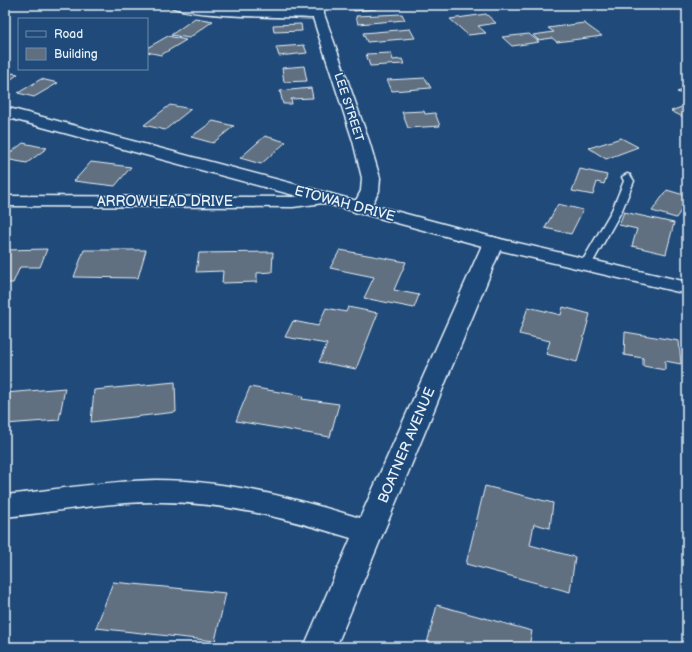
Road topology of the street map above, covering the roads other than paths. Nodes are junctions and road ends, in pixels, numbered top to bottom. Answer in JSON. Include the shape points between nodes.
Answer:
{"nodes":[{"id":1,"x":175,"y":5,"type":"edge"},
{"id":2,"x":318,"y":9,"type":"edge"},
{"id":3,"x":5,"y":112,"type":"edge"},
{"id":4,"x":627,"y":177,"type":"dead end"},
{"id":5,"x":325,"y":198,"type":"junction"},
{"id":6,"x":5,"y":201,"type":"edge"},
{"id":7,"x":361,"y":208,"type":"junction"},
{"id":8,"x":493,"y":243,"type":"junction"},
{"id":9,"x":586,"y":265,"type":"junction"},
{"id":10,"x":687,"y":288,"type":"edge"},
{"id":11,"x":5,"y":506,"type":"edge"},
{"id":12,"x":369,"y":532,"type":"junction"},
{"id":13,"x":320,"y":647,"type":"edge"}],
"edges":[{"from":1,"to":2,"type":"street","via":[[213,11]]},
{"from":2,"to":7,"type":"street","name":"LEE STREET","via":[[371,178],[370,191]]},
{"from":3,"to":5,"type":"street","name":"ETOWAH DRIVE"},
{"from":4,"to":9,"type":"lane","via":[[629,180],[617,210]]},
{"from":5,"to":6,"type":"street","name":"ARROWHEAD DRIVE","via":[[293,202]]},
{"from":5,"to":7,"type":"street","name":"ETOWAH DRIVE"},
{"from":7,"to":8,"type":"street","name":"ETOWAH DRIVE"},
{"from":8,"to":9,"type":"street","name":"ETOWAH DRIVE"},
{"from":8,"to":12,"type":"street","name":"BOATNER AVENUE"},
{"from":9,"to":10,"type":"street","name":"ETOWAH DRIVE"},
{"from":11,"to":12,"type":"street","via":[[134,492],[197,493],[285,509]]},
{"from":12,"to":13,"type":"street","name":"BOATNER AVENUE"}]}
